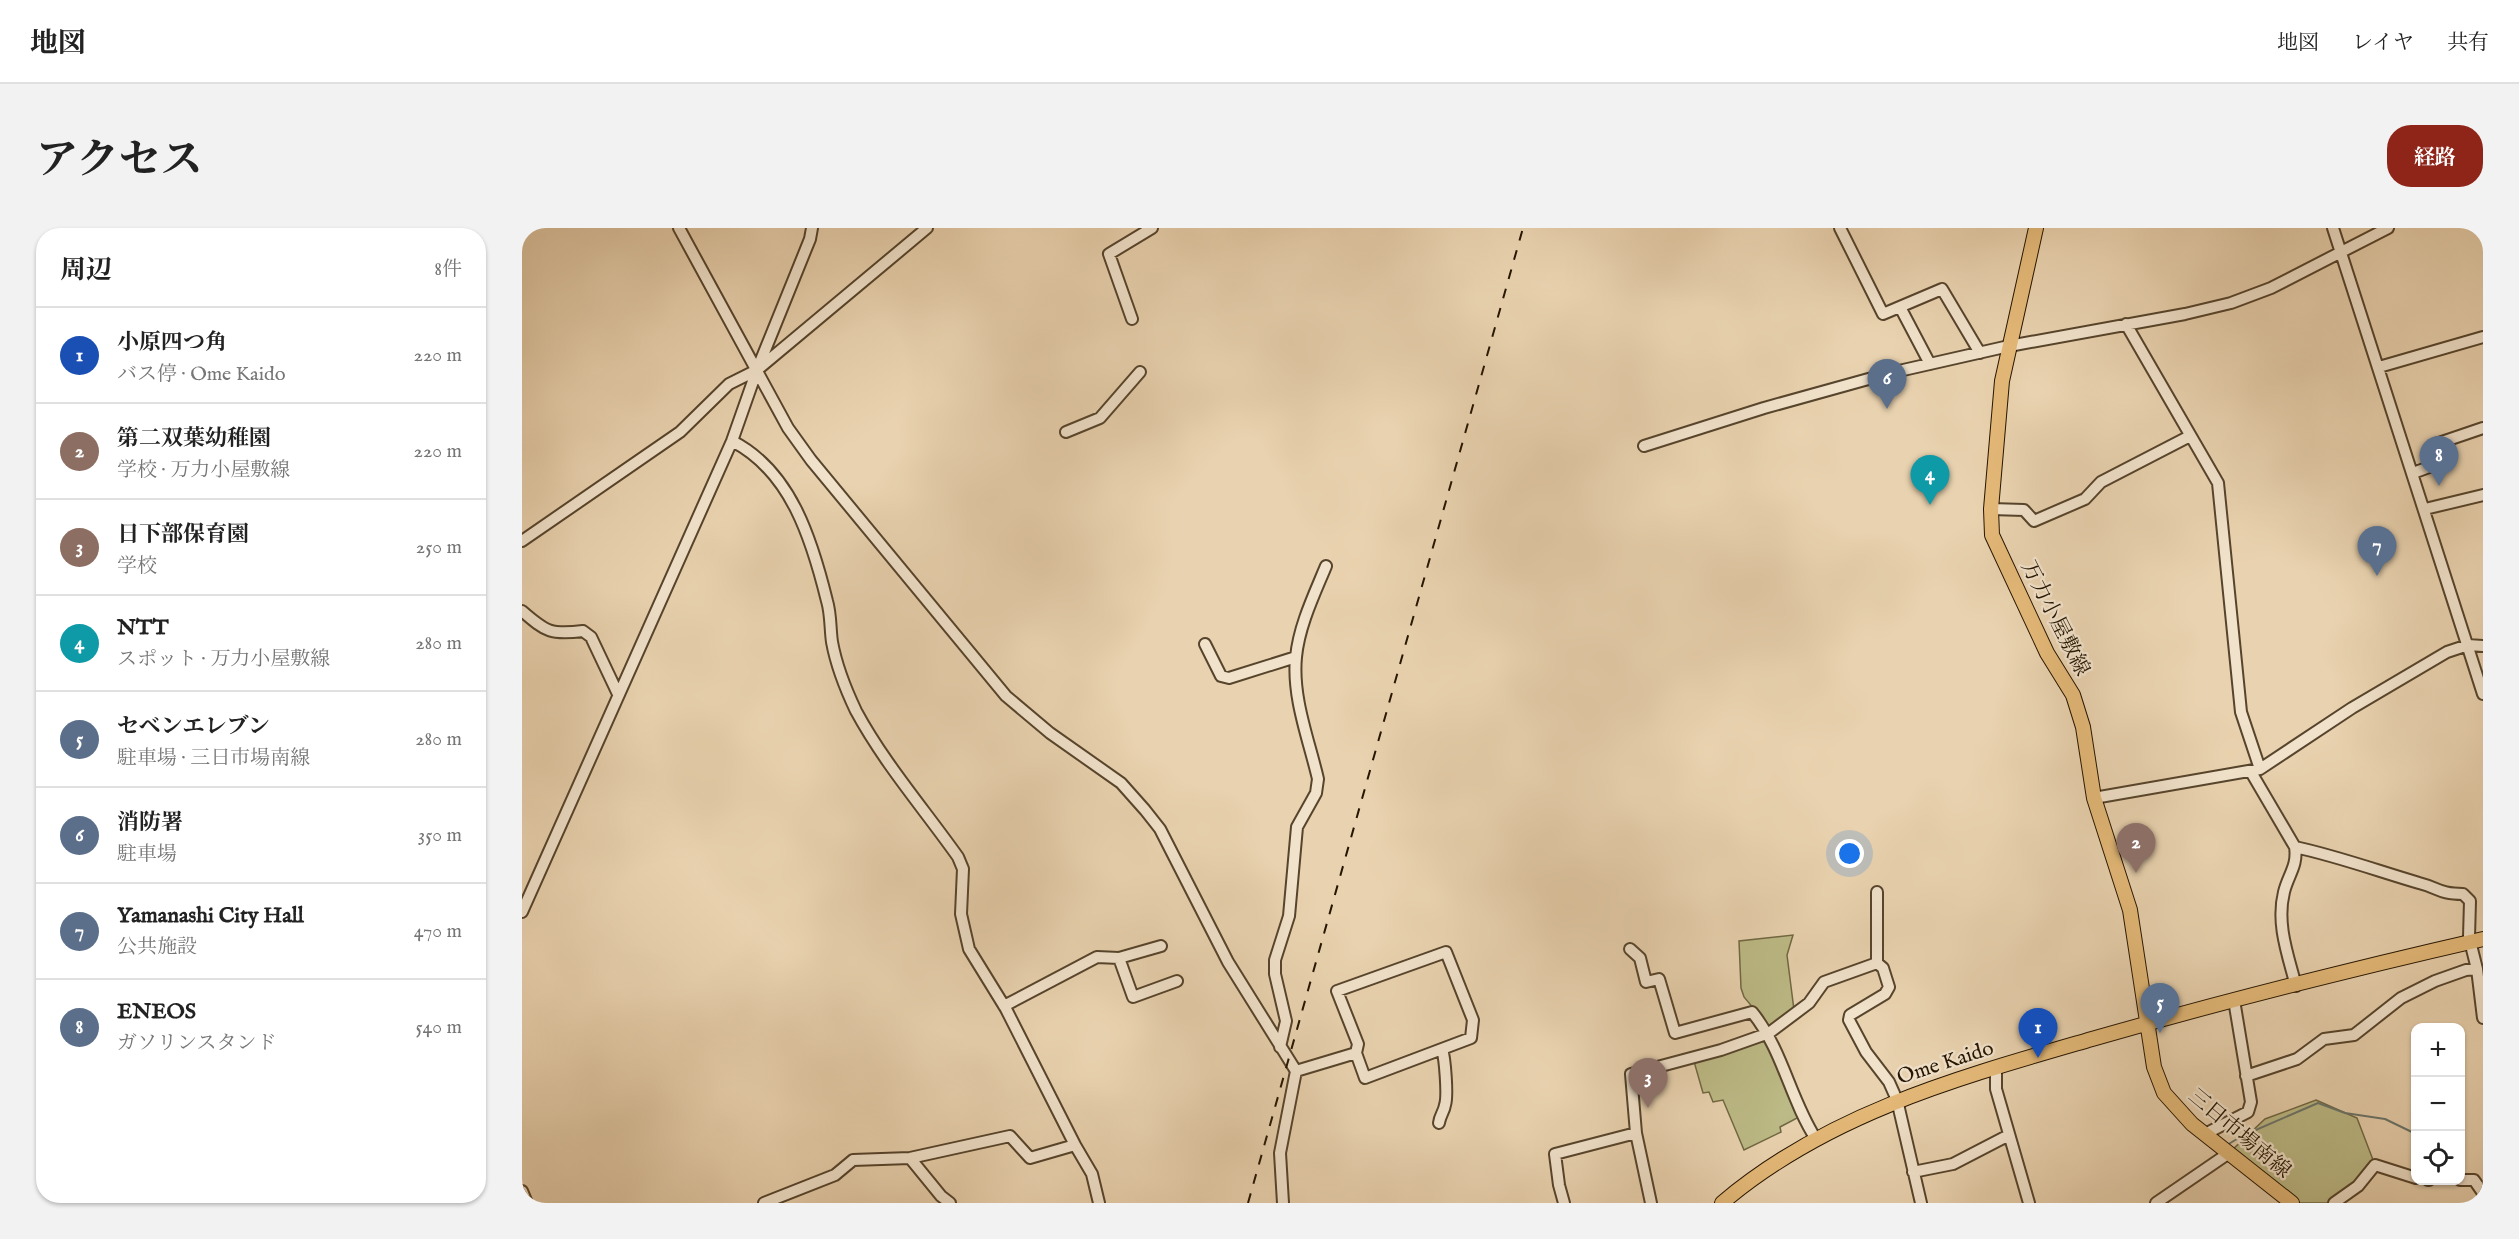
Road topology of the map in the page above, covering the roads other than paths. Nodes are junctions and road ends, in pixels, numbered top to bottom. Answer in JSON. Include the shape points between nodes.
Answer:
{"nodes":[{"id":1,"x":679,"y":228,"type":"edge"},
{"id":2,"x":812,"y":228,"type":"edge"},
{"id":3,"x":927,"y":228,"type":"edge"},
{"id":4,"x":1152,"y":228,"type":"edge"},
{"id":5,"x":1840,"y":228,"type":"edge"},
{"id":6,"x":2036,"y":228,"type":"edge"},
{"id":7,"x":2333,"y":228,"type":"edge"},
{"id":8,"x":2388,"y":228,"type":"edge"},
{"id":9,"x":2342,"y":254,"type":"junction"},
{"id":10,"x":1900,"y":307,"type":"junction"},
{"id":11,"x":1132,"y":319,"type":"dead end"},
{"id":12,"x":2126,"y":324,"type":"junction"},
{"id":13,"x":2483,"y":338,"type":"edge"},
{"id":14,"x":2009,"y":346,"type":"junction"},
{"id":15,"x":1980,"y":353,"type":"junction"},
{"id":16,"x":1930,"y":364,"type":"junction"},
{"id":17,"x":2379,"y":367,"type":"junction"},
{"id":18,"x":757,"y":370,"type":"junction"},
{"id":19,"x":1140,"y":372,"type":"dead end"},
{"id":20,"x":2483,"y":429,"type":"edge"},
{"id":21,"x":1066,"y":432,"type":"dead end"},
{"id":22,"x":2190,"y":436,"type":"junction"},
{"id":23,"x":732,"y":441,"type":"junction"},
{"id":24,"x":1644,"y":446,"type":"dead end"},
{"id":25,"x":2413,"y":473,"type":"junction"},
{"id":26,"x":2483,"y":495,"type":"edge"},
{"id":27,"x":1991,"y":509,"type":"junction"},
{"id":28,"x":2425,"y":509,"type":"junction"},
{"id":29,"x":522,"y":541,"type":"edge"},
{"id":30,"x":1326,"y":566,"type":"dead end"},
{"id":31,"x":522,"y":611,"type":"edge"},
{"id":32,"x":1205,"y":644,"type":"dead end"},
{"id":33,"x":2468,"y":645,"type":"junction"},
{"id":34,"x":2483,"y":646,"type":"edge"},
{"id":35,"x":1296,"y":657,"type":"junction"},
{"id":36,"x":618,"y":694,"type":"junction"},
{"id":37,"x":2483,"y":694,"type":"edge"},
{"id":38,"x":2256,"y":770,"type":"junction"},
{"id":39,"x":2094,"y":798,"type":"junction"},
{"id":40,"x":2295,"y":847,"type":"junction"},
{"id":41,"x":1877,"y":892,"type":"dead end"},
{"id":42,"x":522,"y":912,"type":"edge"},
{"id":43,"x":2476,"y":940,"type":"edge"},
{"id":44,"x":1161,"y":946,"type":"dead end"},
{"id":45,"x":1630,"y":949,"type":"dead end"},
{"id":46,"x":1119,"y":958,"type":"junction"},
{"id":47,"x":1877,"y":963,"type":"junction"},
{"id":48,"x":2477,"y":969,"type":"junction"},
{"id":49,"x":1177,"y":981,"type":"dead end"},
{"id":50,"x":2296,"y":986,"type":"junction"},
{"id":51,"x":2234,"y":1000,"type":"junction"},
{"id":52,"x":1004,"y":1006,"type":"junction"},
{"id":53,"x":2483,"y":1018,"type":"edge"},
{"id":54,"x":2147,"y":1023,"type":"junction"},
{"id":55,"x":1769,"y":1033,"type":"junction"},
{"id":56,"x":1280,"y":1047,"type":"junction"},
{"id":57,"x":1442,"y":1049,"type":"junction"},
{"id":58,"x":1356,"y":1053,"type":"junction"},
{"id":59,"x":1996,"y":1067,"type":"junction"},
{"id":60,"x":1296,"y":1071,"type":"junction"},
{"id":61,"x":2246,"y":1076,"type":"junction"},
{"id":62,"x":1897,"y":1100,"type":"junction"},
{"id":63,"x":1439,"y":1123,"type":"dead end"},
{"id":64,"x":1636,"y":1133,"type":"junction"},
{"id":65,"x":2205,"y":1134,"type":"junction"},
{"id":66,"x":2009,"y":1135,"type":"junction"},
{"id":67,"x":1816,"y":1139,"type":"junction"},
{"id":68,"x":1074,"y":1145,"type":"junction"},
{"id":69,"x":2229,"y":1153,"type":"junction"},
{"id":70,"x":910,"y":1158,"type":"junction"},
{"id":71,"x":1913,"y":1172,"type":"junction"},
{"id":72,"x":2411,"y":1177,"type":"edge"},
{"id":73,"x":2465,"y":1180,"type":"edge"},
{"id":74,"x":522,"y":1191,"type":"edge"},
{"id":75,"x":2483,"y":1193,"type":"edge"},
{"id":76,"x":527,"y":1203,"type":"edge"},
{"id":77,"x":764,"y":1203,"type":"edge"},
{"id":78,"x":950,"y":1203,"type":"edge"},
{"id":79,"x":1099,"y":1203,"type":"edge"},
{"id":80,"x":1283,"y":1203,"type":"edge"},
{"id":81,"x":1564,"y":1203,"type":"edge"},
{"id":82,"x":1651,"y":1203,"type":"edge"},
{"id":83,"x":1722,"y":1203,"type":"edge"},
{"id":84,"x":1921,"y":1203,"type":"edge"},
{"id":85,"x":2029,"y":1203,"type":"edge"},
{"id":86,"x":2156,"y":1203,"type":"edge"},
{"id":87,"x":2292,"y":1203,"type":"edge"},
{"id":88,"x":2334,"y":1203,"type":"edge"}],
"edges":[{"from":1,"to":18,"type":"street"},
{"from":2,"to":18,"type":"street"},
{"from":3,"to":18,"type":"street"},
{"from":4,"to":11,"type":"street","via":[[1109,254]]},
{"from":5,"to":10,"type":"street","via":[[1883,314]]},
{"from":6,"to":14,"type":"main road","name":"万力小屋敷線"},
{"from":7,"to":9,"type":"street"},
{"from":8,"to":9,"type":"street"},
{"from":9,"to":12,"type":"street","via":[[2231,303]]},
{"from":9,"to":17,"type":"street"},
{"from":10,"to":15,"type":"street","via":[[1941,289]]},
{"from":10,"to":16,"type":"street"},
{"from":12,"to":14,"type":"street"},
{"from":12,"to":22,"type":"street"},
{"from":13,"to":17,"type":"street"},
{"from":14,"to":15,"type":"street"},
{"from":14,"to":27,"type":"main road","name":"万力小屋敷線","via":[[2002,381]]},
{"from":15,"to":16,"type":"street"},
{"from":16,"to":24,"type":"street","via":[[1764,408]]},
{"from":17,"to":25,"type":"street"},
{"from":18,"to":23,"type":"street"},
{"from":18,"to":29,"type":"street","via":[[729,384],[680,432]]},
{"from":18,"to":56,"type":"street","via":[[788,428],[811,460],[1006,696],[1121,783],[1160,829],[1228,962]]},
{"from":19,"to":21,"type":"street","via":[[1100,418]]},
{"from":20,"to":25,"type":"street","via":[[2436,444],[2432,466]]},
{"from":22,"to":27,"type":"street","via":[[2101,482],[2085,499],[2034,521],[2024,510]]},
{"from":22,"to":38,"type":"street","via":[[2218,483],[2241,712]]},
{"from":23,"to":36,"type":"street"},
{"from":23,"to":52,"type":"street","via":[[760,459],[791,500],[807,535],[828,603],[832,642],[847,689],[856,710],[900,778],[958,857],[963,869],[964,933],[969,949]]},
{"from":25,"to":28,"type":"street"},
{"from":26,"to":28,"type":"street"},
{"from":27,"to":39,"type":"main road","name":"万力小屋敷線","via":[[1996,545],[2046,653],[2073,695],[2083,727]]},
{"from":28,"to":33,"type":"street"},
{"from":30,"to":35,"type":"street","via":[[1306,616]]},
{"from":31,"to":36,"type":"street","via":[[542,629],[558,635],[583,632],[591,637]]},
{"from":32,"to":35,"type":"street","via":[[1221,676],[1229,678]]},
{"from":33,"to":34,"type":"street"},
{"from":33,"to":37,"type":"street"},
{"from":33,"to":38,"type":"street","via":[[2447,652],[2352,708]]},
{"from":35,"to":56,"type":"street","via":[[1296,688],[1318,779],[1316,793],[1297,826],[1289,916],[1275,960],[1286,1021]]},
{"from":36,"to":42,"type":"street"},
{"from":38,"to":39,"type":"street"},
{"from":38,"to":40,"type":"street"},
{"from":39,"to":54,"type":"main road","name":"万力小屋敷線","via":[[2130,910]]},
{"from":40,"to":43,"type":"street","via":[[2423,883],[2443,894],[2463,894],[2470,901]]},
{"from":40,"to":50,"type":"street","via":[[2297,860],[2284,891],[2281,917]]},
{"from":41,"to":47,"type":"street"},
{"from":43,"to":48,"type":"street"},
{"from":43,"to":50,"type":"main road","name":"Ome Kaido"},
{"from":44,"to":46,"type":"street"},
{"from":45,"to":55,"type":"street","via":[[1640,958],[1646,982],[1659,979],[1675,1033],[1752,1012]]},
{"from":46,"to":49,"type":"street","via":[[1133,997]]},
{"from":46,"to":52,"type":"street","via":[[1097,957]]},
{"from":47,"to":55,"type":"street","via":[[1824,982],[1809,1003]]},
{"from":47,"to":62,"type":"street","via":[[1883,968],[1889,987],[1885,994],[1850,1015],[1849,1020],[1866,1052],[1890,1082]]},
{"from":48,"to":53,"type":"street"},
{"from":48,"to":61,"type":"street","via":[[2435,981],[2401,998],[2354,1035],[2324,1039],[2297,1059]]},
{"from":50,"to":51,"type":"main road","name":"Ome Kaido"},
{"from":51,"to":54,"type":"main road","name":"Ome Kaido"},
{"from":51,"to":61,"type":"street"},
{"from":52,"to":68,"type":"street"},
{"from":54,"to":59,"type":"main road","name":"Ome Kaido"},
{"from":54,"to":65,"type":"main road","name":"三日市場南線","via":[[2154,1067],[2164,1093],[2177,1111]]},
{"from":55,"to":64,"type":"street","via":[[1631,1074]]},
{"from":55,"to":67,"type":"street","via":[[1795,1092],[1801,1116]]},
{"from":56,"to":60,"type":"street"},
{"from":57,"to":58,"type":"street","via":[[1365,1078]]},
{"from":57,"to":58,"type":"street","via":[[1471,1038],[1473,1020],[1446,952],[1337,991],[1358,1044]]},
{"from":57,"to":63,"type":"street","via":[[1447,1066],[1443,1076],[1446,1105]]},
{"from":58,"to":60,"type":"street"},
{"from":59,"to":62,"type":"main road","name":"Ome Kaido"},
{"from":59,"to":66,"type":"street","via":[[1996,1089]]},
{"from":60,"to":80,"type":"street","via":[[1280,1153]]},
{"from":61,"to":65,"type":"street","via":[[2251,1102],[2248,1112]]},
{"from":62,"to":67,"type":"main road","name":"Ome Kaido"},
{"from":62,"to":71,"type":"street"},
{"from":64,"to":81,"type":"street","via":[[1555,1154]]},
{"from":64,"to":82,"type":"street"},
{"from":65,"to":69,"type":"main road","name":"三日市場南線"},
{"from":66,"to":71,"type":"street","via":[[1953,1164]]},
{"from":66,"to":85,"type":"street"},
{"from":67,"to":83,"type":"main road","name":"Ome Kaido","via":[[1753,1177]]},
{"from":68,"to":70,"type":"street","via":[[1030,1158],[1010,1136]]},
{"from":68,"to":79,"type":"street","via":[[1092,1174]]},
{"from":69,"to":86,"type":"street"},
{"from":69,"to":87,"type":"main road","name":"三日市場南線"},
{"from":70,"to":77,"type":"street","via":[[853,1160],[835,1175]]},
{"from":70,"to":78,"type":"street"},
{"from":71,"to":84,"type":"street"},
{"from":72,"to":88,"type":"street","via":[[2375,1165],[2358,1186]]},
{"from":73,"to":75,"type":"street","via":[[2474,1180]]},
{"from":74,"to":76,"type":"street"}]}
